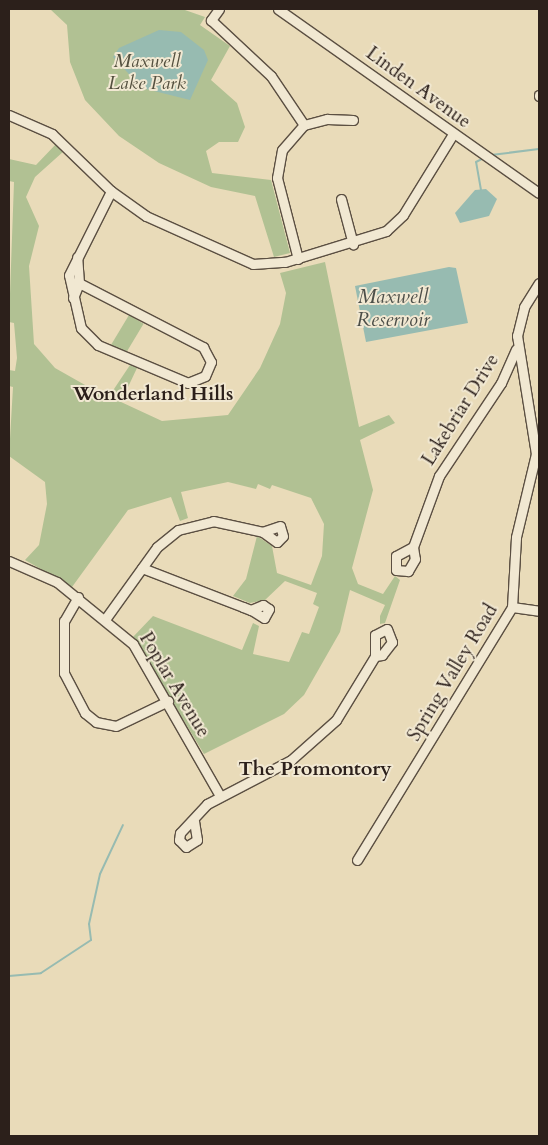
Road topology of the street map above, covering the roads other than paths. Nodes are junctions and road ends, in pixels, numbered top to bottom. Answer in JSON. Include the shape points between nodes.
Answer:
{"nodes":[{"id":1,"x":219,"y":9,"type":"edge"},
{"id":2,"x":278,"y":9,"type":"edge"},
{"id":3,"x":9,"y":115,"type":"edge"},
{"id":4,"x":353,"y":120,"type":"dead end"},
{"id":5,"x":304,"y":125,"type":"junction"},
{"id":6,"x":453,"y":134,"type":"junction"},
{"id":7,"x":110,"y":191,"type":"junction"},
{"id":8,"x":539,"y":193,"type":"edge"},
{"id":9,"x":341,"y":199,"type":"dead end"},
{"id":10,"x":353,"y":244,"type":"junction"},
{"id":11,"x":77,"y":257,"type":"junction"},
{"id":12,"x":298,"y":259,"type":"junction"},
{"id":13,"x":79,"y":283,"type":"junction"},
{"id":14,"x":539,"y":283,"type":"edge"},
{"id":15,"x":72,"y":298,"type":"junction"},
{"id":16,"x":517,"y":346,"type":"junction"},
{"id":17,"x":263,"y":532,"type":"dead end"},
{"id":18,"x":413,"y":547,"type":"dead end"},
{"id":19,"x":9,"y":561,"type":"edge"},
{"id":20,"x":142,"y":568,"type":"junction"},
{"id":21,"x":78,"y":597,"type":"junction"},
{"id":22,"x":512,"y":607,"type":"junction"},
{"id":23,"x":251,"y":610,"type":"dead end"},
{"id":24,"x":539,"y":611,"type":"edge"},
{"id":25,"x":106,"y":618,"type":"junction"},
{"id":26,"x":375,"y":656,"type":"dead end"},
{"id":27,"x":168,"y":701,"type":"junction"},
{"id":28,"x":219,"y":794,"type":"junction"},
{"id":29,"x":194,"y":821,"type":"dead end"},
{"id":30,"x":357,"y":860,"type":"dead end"}],
"edges":[{"from":1,"to":5,"type":"street","via":[[211,20],[271,76]]},
{"from":2,"to":6,"type":"street","name":"Linden Avenue"},
{"from":3,"to":7,"type":"street","via":[[52,134]]},
{"from":4,"to":5,"type":"street","via":[[327,119]]},
{"from":5,"to":12,"type":"street","via":[[288,140],[278,166],[279,190]]},
{"from":6,"to":8,"type":"street","name":"Linden Avenue"},
{"from":6,"to":10,"type":"street","via":[[395,224]]},
{"from":7,"to":11,"type":"street"},
{"from":7,"to":12,"type":"street","via":[[146,216],[240,260],[271,264]]},
{"from":9,"to":10,"type":"street"},
{"from":10,"to":12,"type":"street"},
{"from":11,"to":13,"type":"street"},
{"from":11,"to":15,"type":"street","via":[[69,275]]},
{"from":13,"to":15,"type":"street"},
{"from":13,"to":15,"type":"street","via":[[203,348],[211,362],[205,376],[188,383],[98,345],[81,328]]},
{"from":14,"to":16,"type":"street","name":"Spring Valley Road","via":[[524,307]]},
{"from":16,"to":18,"type":"street","name":"Lakebriar Drive","via":[[501,383],[439,476]]},
{"from":16,"to":22,"type":"street","name":"Spring Valley Road","via":[[536,454],[516,537]]},
{"from":17,"to":20,"type":"street","via":[[213,521],[189,525],[168,537]]},
{"from":19,"to":21,"type":"street","name":"Poplar Avenue","via":[[46,575]]},
{"from":20,"to":23,"type":"street"},
{"from":20,"to":25,"type":"street"},
{"from":21,"to":25,"type":"street","name":"Poplar Avenue"},
{"from":21,"to":27,"type":"street","via":[[64,622],[64,673],[85,713],[96,722],[116,726]]},
{"from":22,"to":24,"type":"street"},
{"from":22,"to":30,"type":"street","name":"Spring Valley Road"},
{"from":25,"to":27,"type":"street","name":"Poplar Avenue","via":[[133,644]]},
{"from":26,"to":28,"type":"street","via":[[336,720],[302,753]]},
{"from":27,"to":28,"type":"street","name":"Poplar Avenue"},
{"from":28,"to":29,"type":"street"}]}
